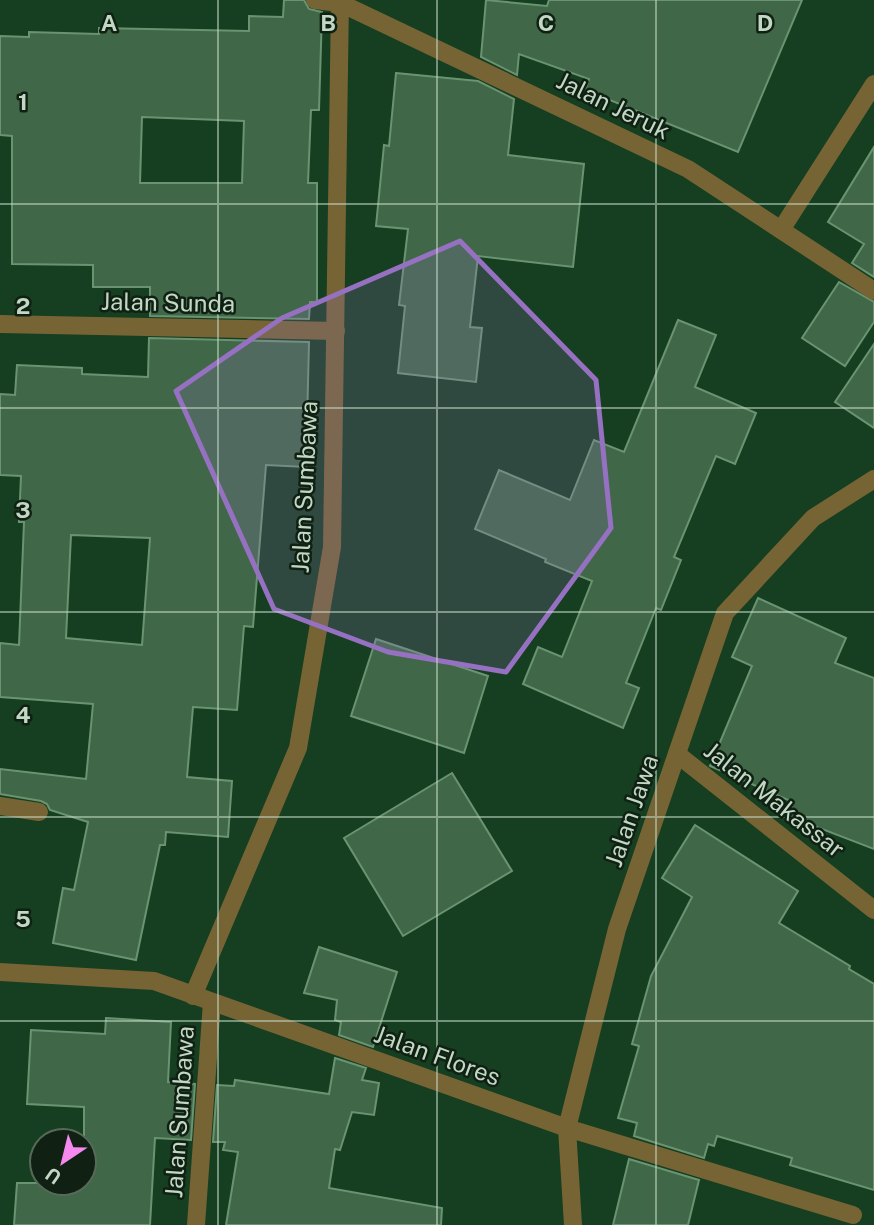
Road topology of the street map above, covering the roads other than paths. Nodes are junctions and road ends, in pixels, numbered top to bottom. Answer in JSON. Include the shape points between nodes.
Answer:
{"nodes":[{"id":1,"x":315,"y":0,"type":"edge"},
{"id":2,"x":340,"y":1,"type":"edge"},
{"id":3,"x":874,"y":84,"type":"edge"},
{"id":4,"x":781,"y":230,"type":"junction"},
{"id":5,"x":874,"y":291,"type":"edge"},
{"id":6,"x":0,"y":324,"type":"edge"},
{"id":7,"x":336,"y":331,"type":"junction"},
{"id":8,"x":874,"y":480,"type":"edge"},
{"id":9,"x":677,"y":754,"type":"junction"},
{"id":10,"x":0,"y":806,"type":"edge"},
{"id":11,"x":39,"y":812,"type":"dead end"},
{"id":12,"x":874,"y":910,"type":"edge"},
{"id":13,"x":0,"y":972,"type":"edge"},
{"id":14,"x":193,"y":996,"type":"junction"},
{"id":15,"x":212,"y":1002,"type":"junction"},
{"id":16,"x":567,"y":1128,"type":"junction"},
{"id":17,"x":853,"y":1215,"type":"dead end"},
{"id":18,"x":196,"y":1225,"type":"edge"},
{"id":19,"x":573,"y":1225,"type":"edge"}],
"edges":[{"from":1,"to":2,"type":"street","name":"Jalan Jeruk"},
{"from":2,"to":4,"type":"street","name":"Jalan Jeruk","via":[[688,169]]},
{"from":2,"to":7,"type":"street","name":"Jalan Sumbawa"},
{"from":3,"to":4,"type":"street"},
{"from":4,"to":5,"type":"street","name":"Jalan Jeruk"},
{"from":6,"to":7,"type":"street","name":"Jalan Sunda"},
{"from":7,"to":14,"type":"street","name":"Jalan Sumbawa","via":[[332,547],[298,748]]},
{"from":8,"to":9,"type":"street","name":"Jalan Jawa","via":[[813,518],[725,613]]},
{"from":9,"to":12,"type":"street","name":"Jalan Makassar"},
{"from":9,"to":16,"type":"street","name":"Jalan Jawa","via":[[617,929]]},
{"from":10,"to":11,"type":"street"},
{"from":13,"to":14,"type":"street","name":"Jalan Flores","via":[[154,981]]},
{"from":14,"to":15,"type":"street","name":"Jalan Flores"},
{"from":15,"to":16,"type":"street","name":"Jalan Flores"},
{"from":15,"to":18,"type":"street","name":"Jalan Sumbawa"},
{"from":16,"to":17,"type":"street","name":"Jalan Flores"},
{"from":16,"to":19,"type":"street","name":"Jalan Jawa"}]}
